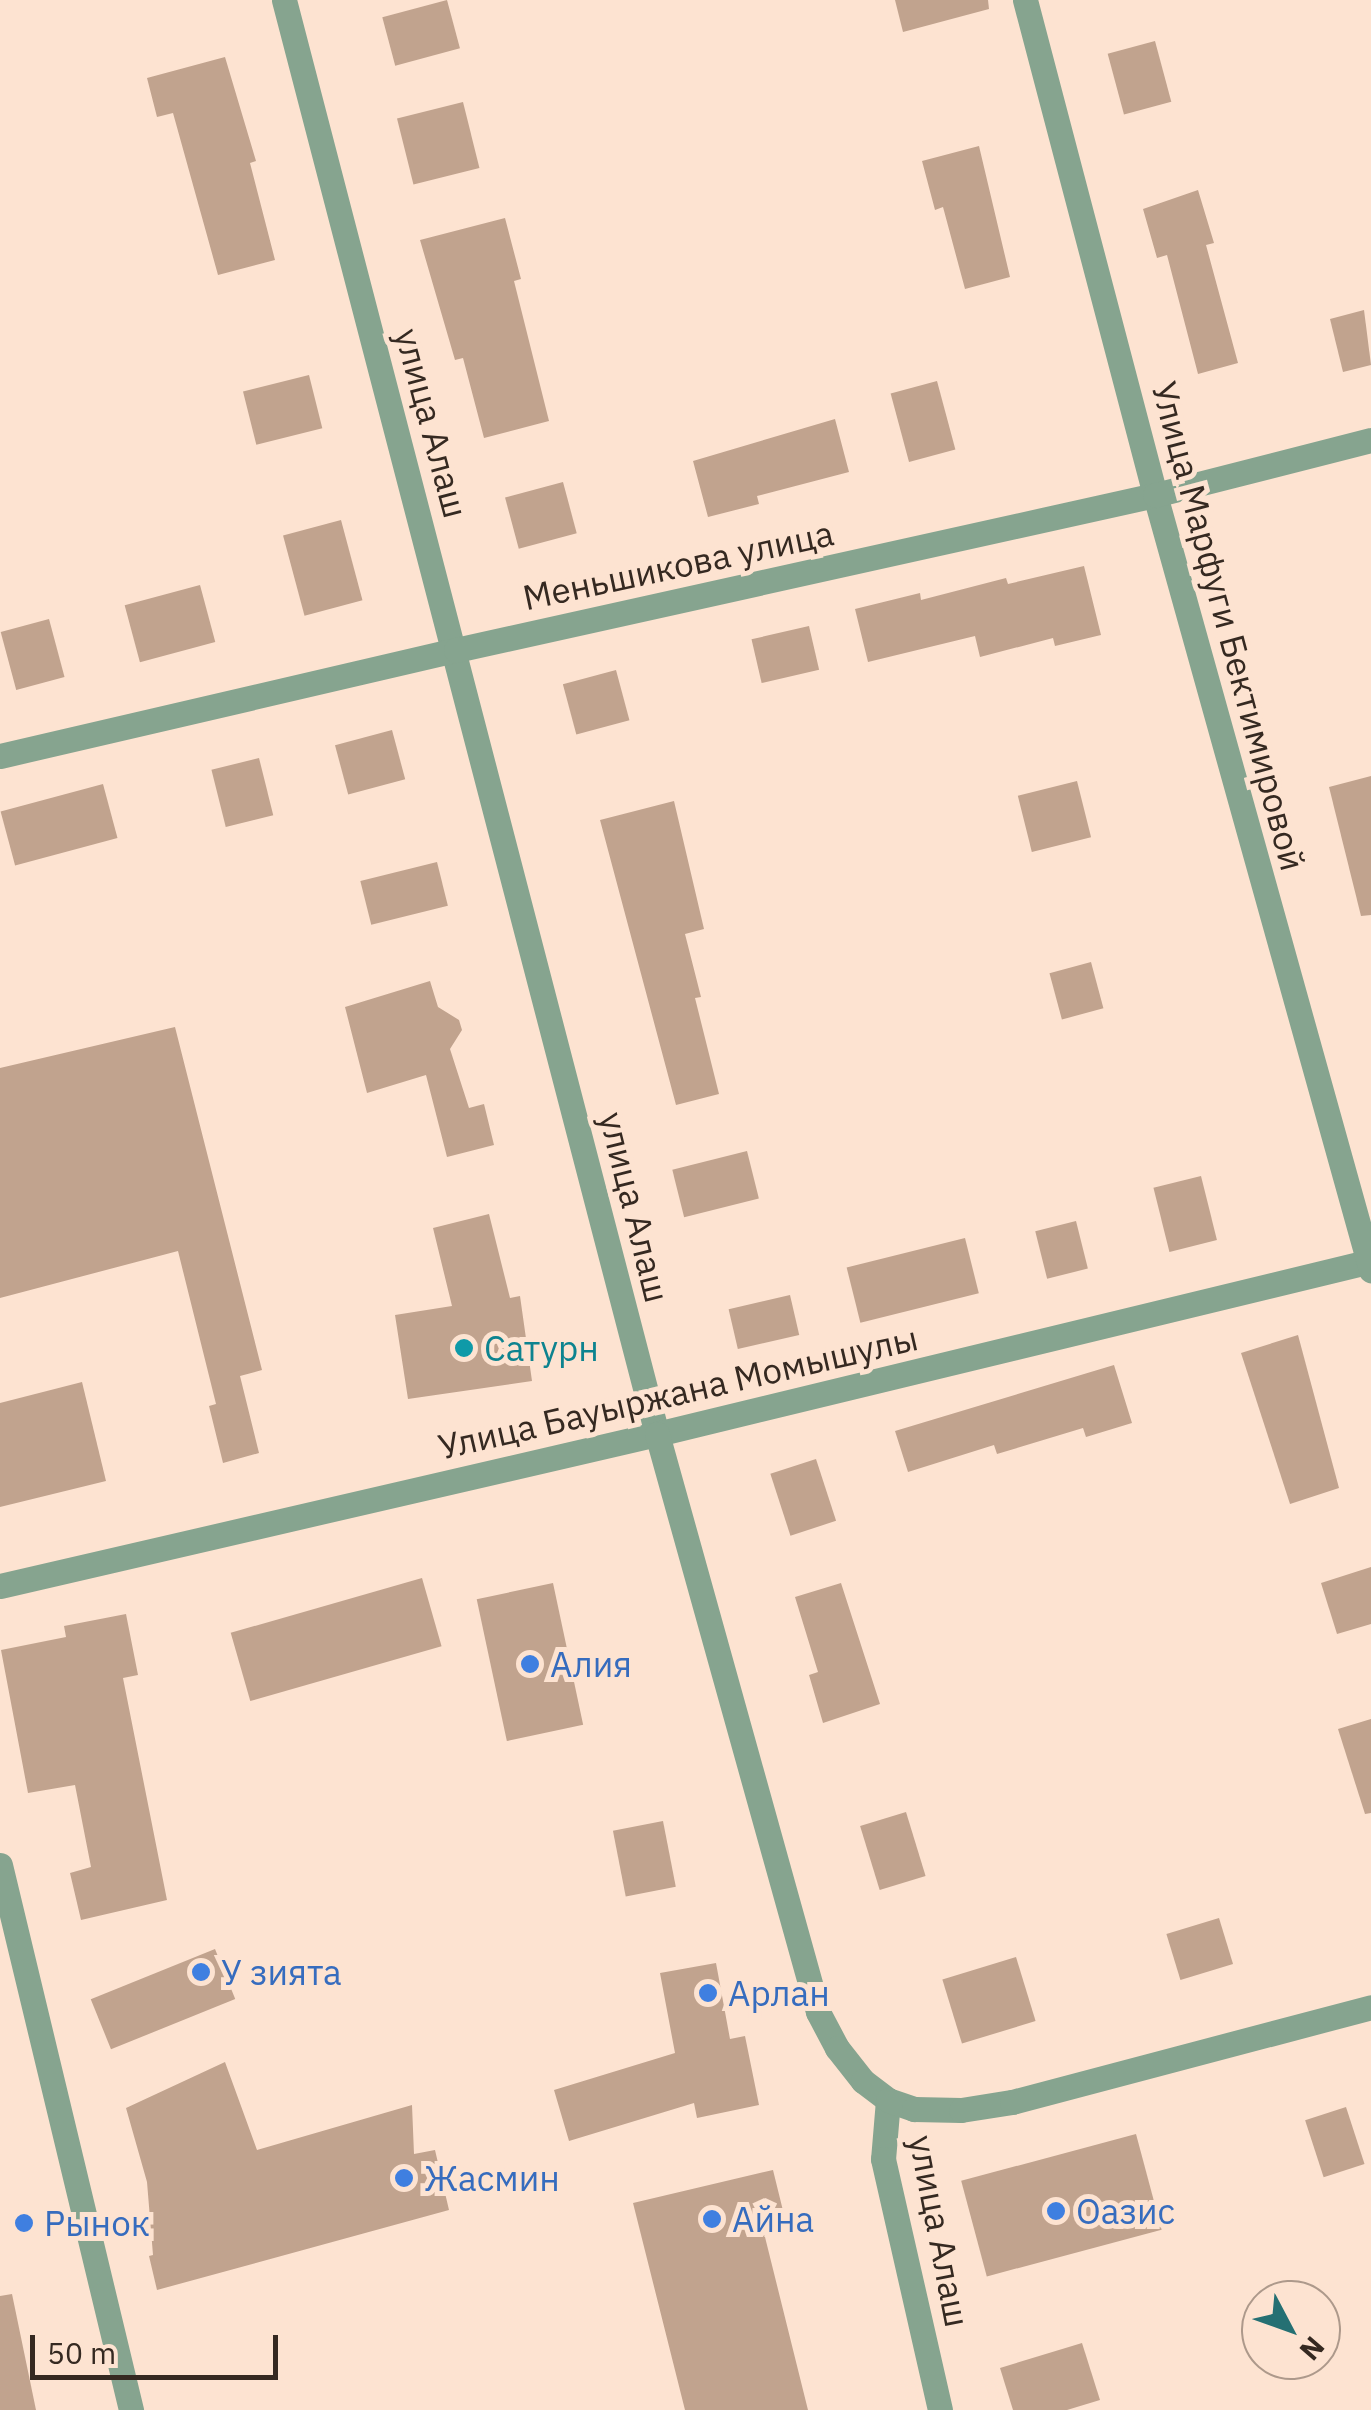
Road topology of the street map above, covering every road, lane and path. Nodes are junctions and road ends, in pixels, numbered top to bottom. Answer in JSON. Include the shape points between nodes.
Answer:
{"nodes":[{"id":1,"x":284,"y":0,"type":"edge"},
{"id":2,"x":1025,"y":0,"type":"edge"},
{"id":3,"x":1371,"y":440,"type":"edge"},
{"id":4,"x":1155,"y":496,"type":"junction"},
{"id":5,"x":456,"y":650,"type":"junction"},
{"id":6,"x":0,"y":756,"type":"edge"},
{"id":7,"x":1370,"y":1264,"type":"edge"},
{"id":8,"x":657,"y":1434,"type":"junction"},
{"id":9,"x":0,"y":1586,"type":"edge"},
{"id":10,"x":0,"y":1865,"type":"edge"},
{"id":11,"x":1371,"y":2008,"type":"edge"},
{"id":12,"x":888,"y":2100,"type":"junction"},
{"id":13,"x":131,"y":2410,"type":"edge"},
{"id":14,"x":940,"y":2410,"type":"edge"}],
"edges":[{"from":1,"to":5,"type":"street","name":"улица Алаш"},
{"from":2,"to":4,"type":"street","name":"Улица Марфуги Бектимировой"},
{"from":3,"to":4,"type":"street","name":"Меньшикова улица"},
{"from":4,"to":5,"type":"street","name":"Меньшикова улица"},
{"from":4,"to":7,"type":"street","name":"Улица Марфуги Бектимировой"},
{"from":5,"to":6,"type":"street","name":"Меньшикова улица"},
{"from":5,"to":8,"type":"street","name":"улица Алаш"},
{"from":7,"to":8,"type":"street","name":"Улица Бауыржана Момышулы"},
{"from":8,"to":9,"type":"street","name":"Улица Бауыржана Момышулы"},
{"from":8,"to":12,"type":"street","name":"улица Алаш","via":[[818,2012],[854,2070]]},
{"from":10,"to":13,"type":"street"},
{"from":11,"to":12,"type":"street","via":[[1012,2102],[961,2110],[914,2109]]},
{"from":12,"to":14,"type":"street","name":"улица Алаш","via":[[883,2159]]}]}
